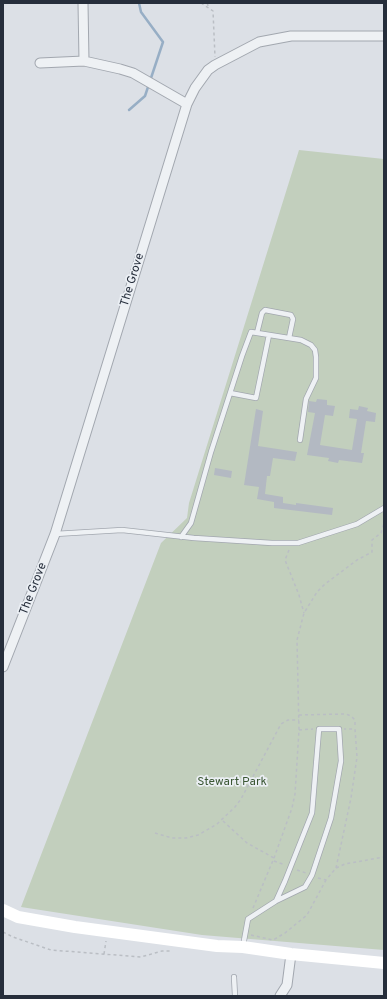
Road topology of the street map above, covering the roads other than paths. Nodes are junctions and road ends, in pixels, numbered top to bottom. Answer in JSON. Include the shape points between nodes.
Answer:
{"nodes":[{"id":1,"x":83,"y":3,"type":"edge"},
{"id":2,"x":384,"y":36,"type":"edge"},
{"id":3,"x":84,"y":61,"type":"junction"},
{"id":4,"x":40,"y":63,"type":"dead end"},
{"id":5,"x":187,"y":104,"type":"junction"},
{"id":6,"x":257,"y":333,"type":"junction"},
{"id":7,"x":270,"y":335,"type":"junction"},
{"id":8,"x":289,"y":338,"type":"junction"},
{"id":9,"x":230,"y":393,"type":"junction"},
{"id":10,"x":300,"y":440,"type":"dead end"},
{"id":11,"x":384,"y":508,"type":"edge"},
{"id":12,"x":55,"y":534,"type":"junction"},
{"id":13,"x":181,"y":537,"type":"junction"},
{"id":14,"x":3,"y":667,"type":"edge"},
{"id":15,"x":276,"y":901,"type":"junction"},
{"id":16,"x":3,"y":910,"type":"edge"},
{"id":17,"x":243,"y":947,"type":"junction"},
{"id":18,"x":291,"y":954,"type":"junction"},
{"id":19,"x":384,"y":963,"type":"edge"},
{"id":20,"x":234,"y":977,"type":"dead end"},
{"id":21,"x":235,"y":996,"type":"edge"},
{"id":22,"x":280,"y":996,"type":"edge"}],
"edges":[{"from":1,"to":3,"type":"street"},
{"from":2,"to":5,"type":"street","name":"The Grove","via":[[291,36],[259,42],[208,70]]},
{"from":3,"to":4,"type":"street"},
{"from":3,"to":5,"type":"street","via":[[133,73]]},
{"from":5,"to":12,"type":"street","name":"The Grove"},
{"from":6,"to":7,"type":"lane"},
{"from":6,"to":8,"type":"lane","via":[[262,313],[266,310],[291,315],[293,319]]},
{"from":6,"to":9,"type":"lane","via":[[251,332]]},
{"from":7,"to":8,"type":"lane"},
{"from":7,"to":9,"type":"lane","via":[[256,398]]},
{"from":8,"to":10,"type":"lane","via":[[311,345],[316,357],[316,378],[306,399]]},
{"from":9,"to":13,"type":"lane","via":[[191,523]]},
{"from":11,"to":13,"type":"lane","via":[[357,524],[298,543]]},
{"from":12,"to":13,"type":"lane","via":[[122,530]]},
{"from":12,"to":14,"type":"street","name":"The Grove"},
{"from":15,"to":15,"type":"lane","via":[[312,813],[319,729],[339,729],[341,761],[331,818],[312,876],[305,887]]},
{"from":15,"to":17,"type":"lane","via":[[248,919]]},
{"from":16,"to":17,"type":"main road","via":[[18,917],[106,931],[217,946]]},
{"from":17,"to":18,"type":"main road"},
{"from":18,"to":19,"type":"main road"},
{"from":18,"to":22,"type":"street","via":[[287,985]]},
{"from":20,"to":21,"type":"lane"}]}
